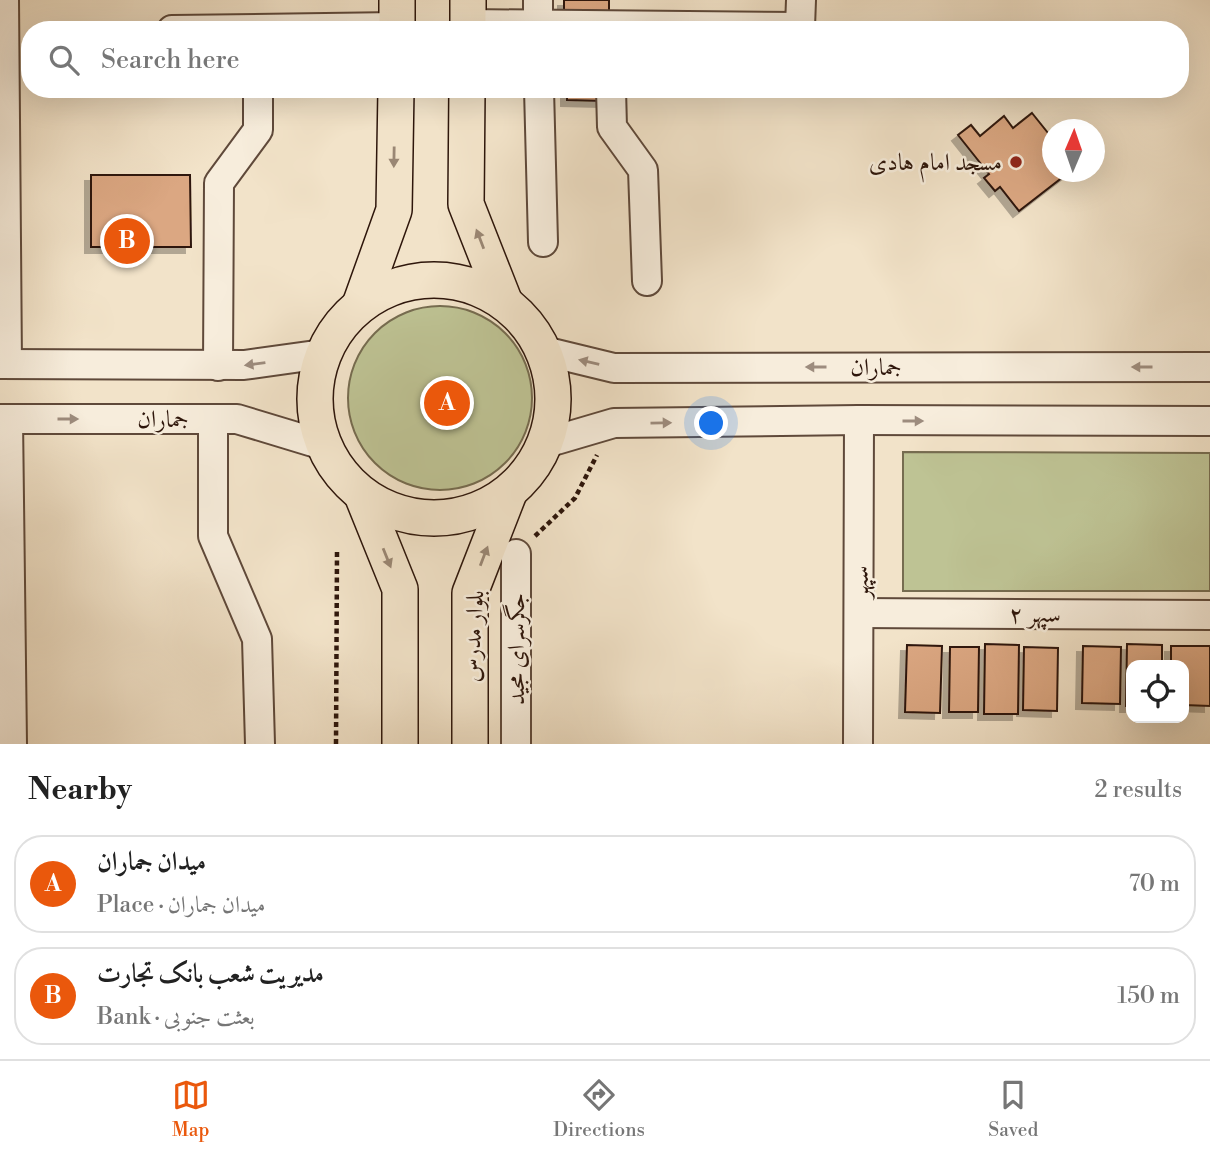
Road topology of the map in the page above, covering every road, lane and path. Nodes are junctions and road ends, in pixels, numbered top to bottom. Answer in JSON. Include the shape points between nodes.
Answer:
{"nodes":[{"id":1,"x":4,"y":0,"type":"edge"},
{"id":2,"x":801,"y":13,"type":"edge"},
{"id":3,"x":468,"y":18,"type":"edge"},
{"id":4,"x":538,"y":18,"type":"edge"},
{"id":5,"x":397,"y":19,"type":"edge"},
{"id":6,"x":369,"y":21,"type":"edge"},
{"id":7,"x":560,"y":21,"type":"edge"},
{"id":8,"x":699,"y":21,"type":"edge"},
{"id":9,"x":17,"y":32,"type":"edge"},
{"id":10,"x":258,"y":98,"type":"edge"},
{"id":11,"x":396,"y":98,"type":"edge"},
{"id":12,"x":467,"y":98,"type":"edge"},
{"id":13,"x":539,"y":98,"type":"edge"},
{"id":14,"x":611,"y":98,"type":"edge"},
{"id":15,"x":3,"y":173,"type":"edge"},
{"id":16,"x":543,"y":243,"type":"dead end"},
{"id":17,"x":647,"y":281,"type":"dead end"},
{"id":18,"x":505,"y":303,"type":"junction"},
{"id":19,"x":360,"y":305,"type":"junction"},
{"id":20,"x":544,"y":351,"type":"junction"},
{"id":21,"x":323,"y":354,"type":"junction"},
{"id":22,"x":4,"y":364,"type":"edge"},
{"id":23,"x":218,"y":366,"type":"junction"},
{"id":24,"x":1210,"y":367,"type":"edge"},
{"id":25,"x":4,"y":419,"type":"edge"},
{"id":26,"x":213,"y":419,"type":"junction"},
{"id":27,"x":859,"y":421,"type":"junction"},
{"id":28,"x":1210,"y":421,"type":"edge"},
{"id":29,"x":614,"y":423,"type":"junction"},
{"id":30,"x":546,"y":443,"type":"junction"},
{"id":31,"x":323,"y":445,"type":"junction"},
{"id":32,"x":509,"y":493,"type":"junction"},
{"id":33,"x":362,"y":495,"type":"junction"},
{"id":34,"x":337,"y":552,"type":"dead end"},
{"id":35,"x":516,"y":554,"type":"joint"},
{"id":36,"x":5,"y":610,"type":"edge"},
{"id":37,"x":860,"y":613,"type":"junction"},
{"id":38,"x":1210,"y":615,"type":"edge"},
{"id":39,"x":12,"y":744,"type":"edge"},
{"id":40,"x":260,"y":744,"type":"edge"},
{"id":41,"x":336,"y":744,"type":"edge"},
{"id":42,"x":400,"y":744,"type":"edge"},
{"id":43,"x":470,"y":744,"type":"edge"},
{"id":44,"x":516,"y":744,"type":"edge"},
{"id":45,"x":858,"y":744,"type":"edge"}],
"edges":[{"from":1,"to":9,"type":"street"},
{"from":2,"to":8,"type":"street"},
{"from":3,"to":4,"type":"street"},
{"from":4,"to":7,"type":"street"},
{"from":5,"to":6,"type":"street"},
{"from":9,"to":15,"type":"street"},
{"from":10,"to":23,"type":"street","via":[[258,130],[219,183]]},
{"from":11,"to":19,"type":"main road","one_way":true,"via":[[394,210]]},
{"from":18,"to":12,"type":"main road","one_way":true,"via":[[466,204]]},
{"from":13,"to":16,"type":"street"},
{"from":14,"to":17,"type":"street","via":[[612,127],[643,170]]},
{"from":15,"to":22,"type":"street"},
{"from":18,"to":19,"type":"main road","via":[[478,288],[416,281]]},
{"from":18,"to":20,"type":"main road","via":[[528,325]]},
{"from":19,"to":21,"type":"main road","via":[[338,327]]},
{"from":24,"to":20,"type":"street","name":"جماران","one_way":true,"via":[[614,368]]},
{"from":20,"to":30,"type":"main road","via":[[553,381],[554,412]]},
{"from":21,"to":23,"type":"street","one_way":true},
{"from":21,"to":31,"type":"main road","via":[[315,384],[315,415]]},
{"from":22,"to":23,"type":"street"},
{"from":25,"to":26,"type":"street","name":"جماران","one_way":true},
{"from":25,"to":36,"type":"street"},
{"from":26,"to":31,"type":"street","name":"جماران","via":[[237,419]]},
{"from":26,"to":40,"type":"street","via":[[213,536],[257,639]]},
{"from":27,"to":28,"type":"street","one_way":true},
{"from":29,"to":27,"type":"street","one_way":true},
{"from":27,"to":37,"type":"street","name":"سپهر"},
{"from":29,"to":30,"type":"street"},
{"from":29,"to":35,"type":"path","via":[[575,498]]},
{"from":30,"to":32,"type":"main road","via":[[531,470]]},
{"from":31,"to":33,"type":"main road","via":[[339,472]]},
{"from":32,"to":33,"type":"main road","via":[[481,509],[451,517],[420,518],[389,510]]},
{"from":43,"to":32,"type":"main road","name":"بلوار مدرس","one_way":true,"via":[[470,593]]},
{"from":33,"to":42,"type":"main road","one_way":true,"via":[[400,589]]},
{"from":34,"to":41,"type":"path"},
{"from":35,"to":44,"type":"street","name":"جگرسرای مجید"},
{"from":36,"to":39,"type":"street"},
{"from":37,"to":38,"type":"street","name":"سپهر ۲"},
{"from":37,"to":45,"type":"street","name":"سپهر"}]}
